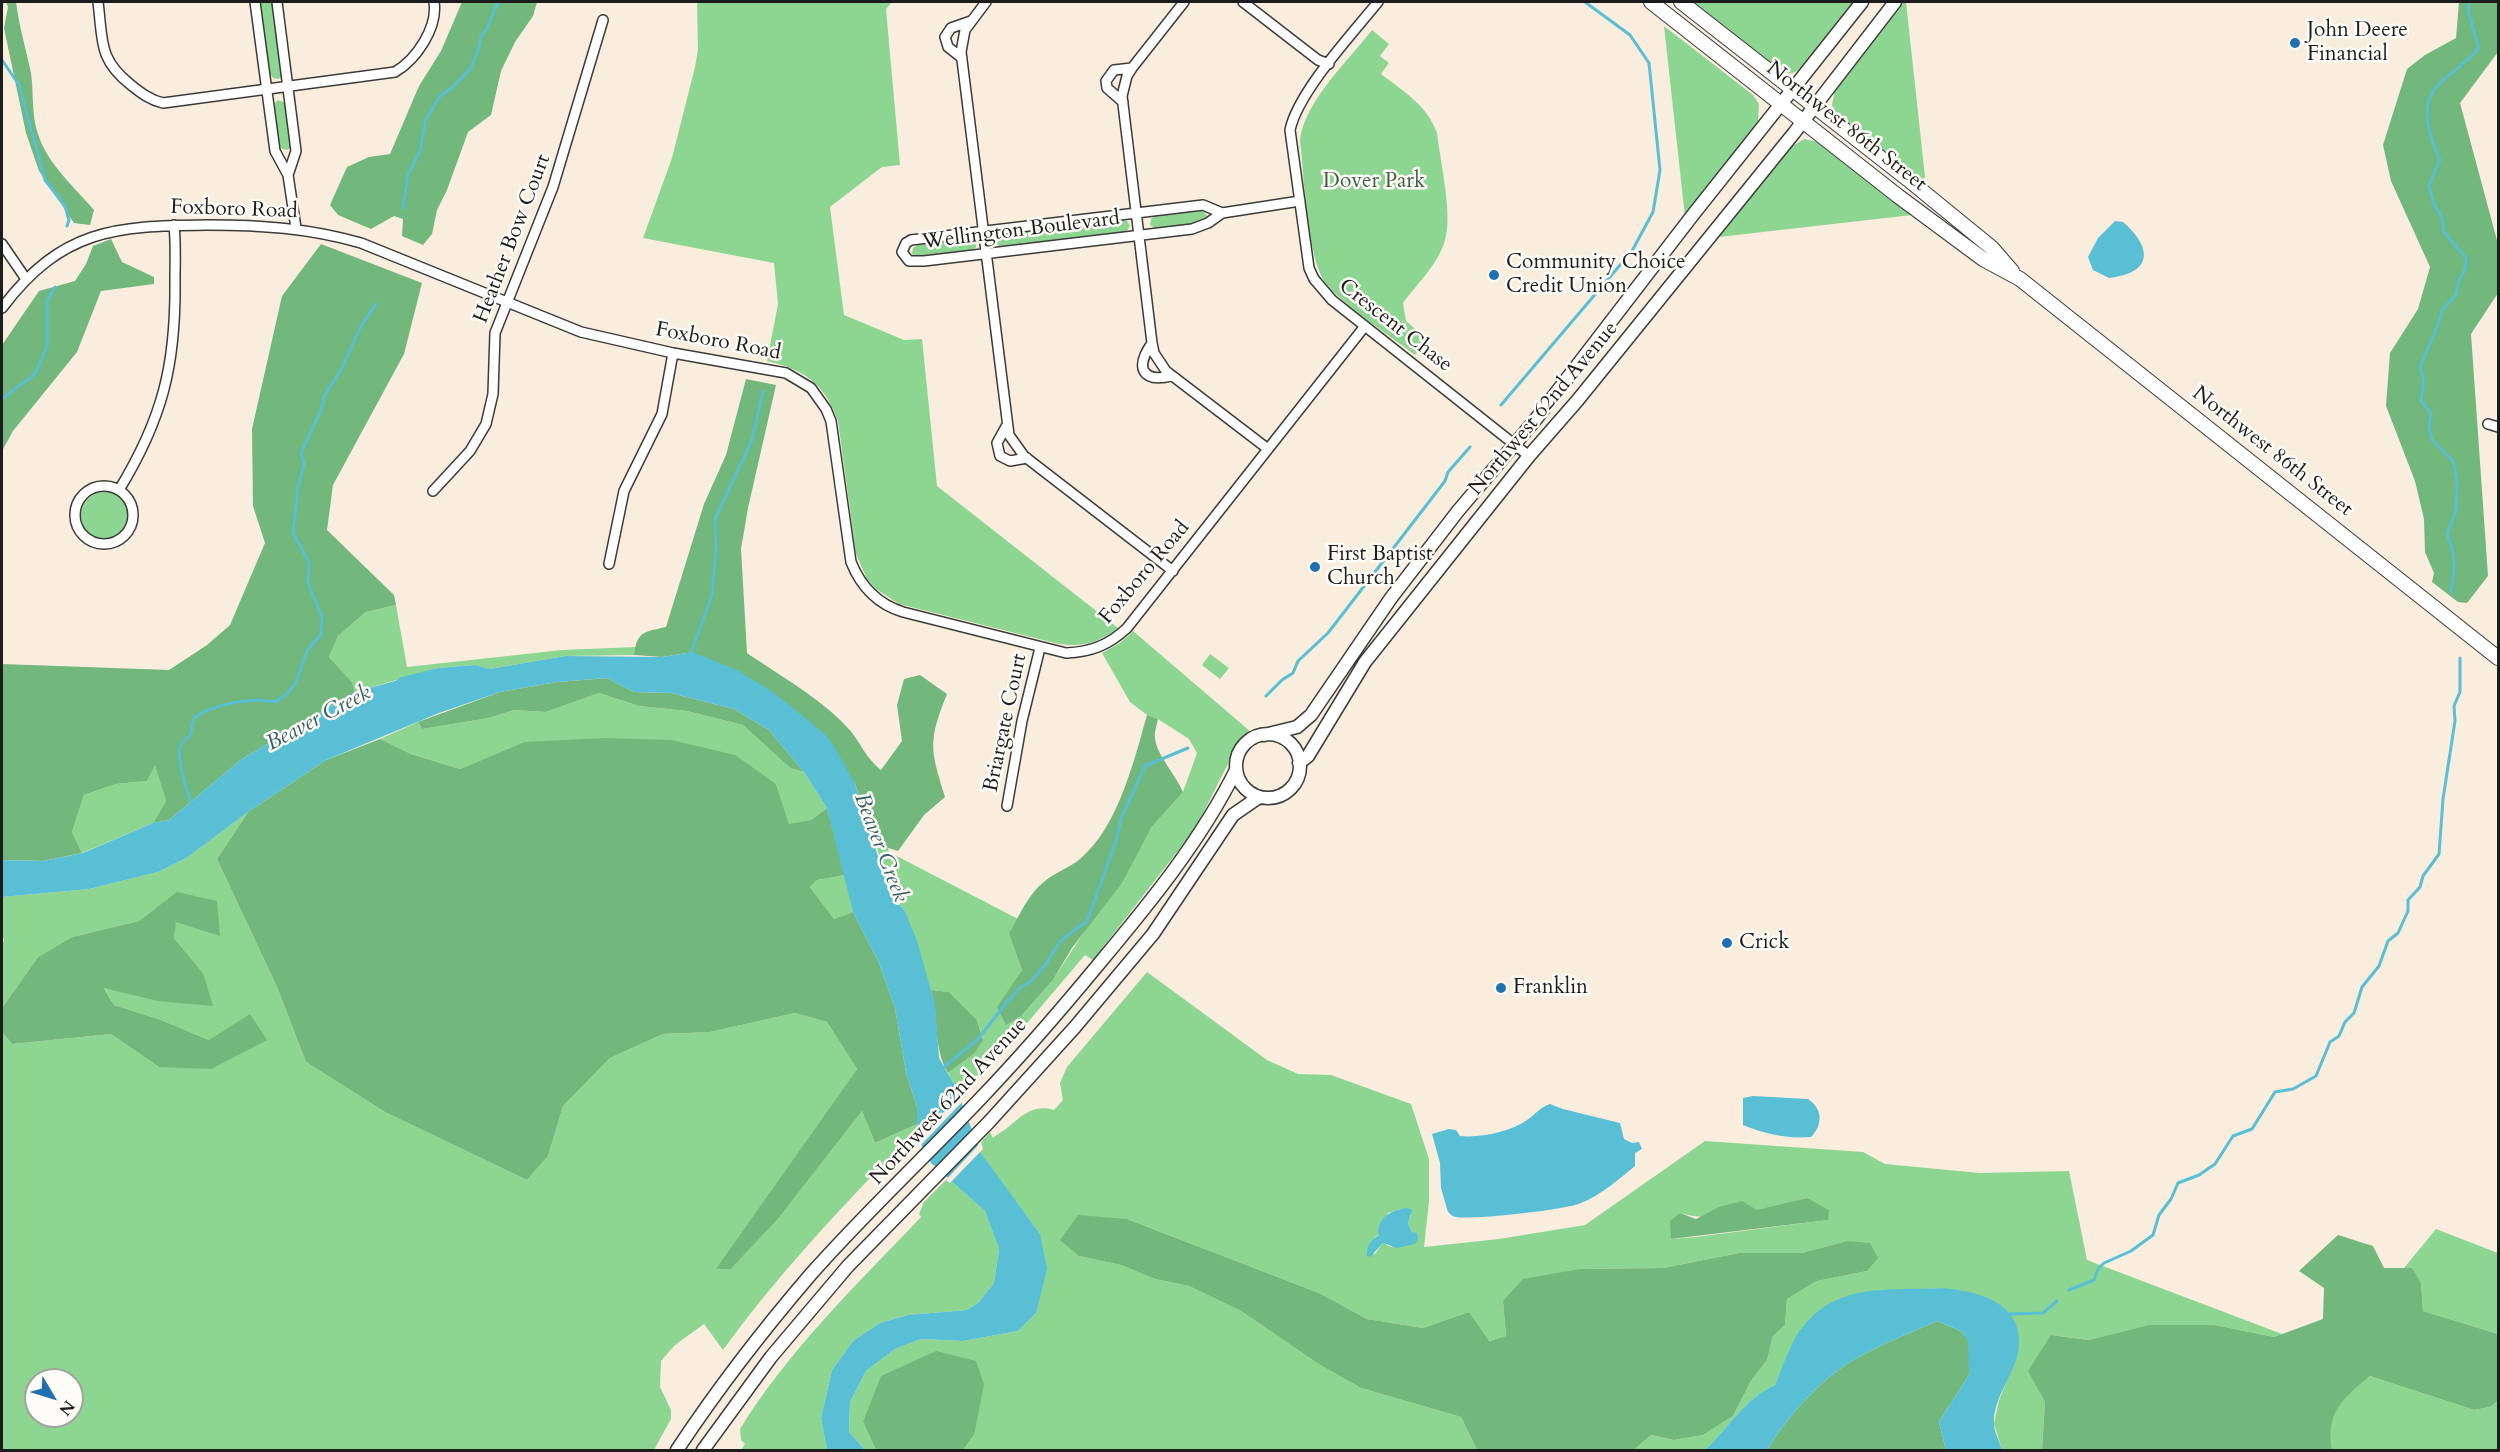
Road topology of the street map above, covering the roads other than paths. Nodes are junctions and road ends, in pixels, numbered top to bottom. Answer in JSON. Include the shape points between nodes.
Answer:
{"nodes":[{"id":1,"x":98,"y":2,"type":"edge"},
{"id":2,"x":255,"y":2,"type":"edge"},
{"id":3,"x":277,"y":2,"type":"edge"},
{"id":4,"x":434,"y":2,"type":"edge"},
{"id":5,"x":986,"y":2,"type":"edge"},
{"id":6,"x":1184,"y":2,"type":"edge"},
{"id":7,"x":1243,"y":2,"type":"edge"},
{"id":8,"x":1378,"y":2,"type":"edge"},
{"id":9,"x":1651,"y":2,"type":"edge"},
{"id":10,"x":1681,"y":2,"type":"edge"},
{"id":11,"x":1862,"y":2,"type":"edge"},
{"id":12,"x":1896,"y":2,"type":"edge"},
{"id":13,"x":603,"y":20,"type":"dead end"},
{"id":14,"x":971,"y":21,"type":"junction"},
{"id":15,"x":962,"y":58,"type":"junction"},
{"id":16,"x":1329,"y":64,"type":"junction"},
{"id":17,"x":1132,"y":68,"type":"junction"},
{"id":18,"x":289,"y":87,"type":"junction"},
{"id":19,"x":1792,"y":88,"type":"junction"},
{"id":20,"x":266,"y":90,"type":"junction"},
{"id":21,"x":1123,"y":102,"type":"junction"},
{"id":22,"x":1780,"y":103,"type":"junction"},
{"id":23,"x":1816,"y":106,"type":"junction"},
{"id":24,"x":1804,"y":122,"type":"junction"},
{"id":25,"x":288,"y":175,"type":"junction"},
{"id":26,"x":1300,"y":201,"type":"junction"},
{"id":27,"x":1136,"y":212,"type":"junction"},
{"id":28,"x":1222,"y":213,"type":"junction"},
{"id":29,"x":174,"y":225,"type":"junction"},
{"id":30,"x":296,"y":228,"type":"junction"},
{"id":31,"x":982,"y":232,"type":"junction"},
{"id":32,"x":1139,"y":235,"type":"junction"},
{"id":33,"x":2,"y":244,"type":"edge"},
{"id":34,"x":985,"y":254,"type":"junction"},
{"id":35,"x":26,"y":279,"type":"junction"},
{"id":36,"x":2020,"y":279,"type":"junction"},
{"id":37,"x":509,"y":302,"type":"junction"},
{"id":38,"x":2,"y":308,"type":"edge"},
{"id":39,"x":1365,"y":326,"type":"junction"},
{"id":40,"x":1152,"y":344,"type":"junction"},
{"id":41,"x":673,"y":353,"type":"junction"},
{"id":42,"x":1172,"y":376,"type":"junction"},
{"id":43,"x":2488,"y":424,"type":"dead end"},
{"id":44,"x":1007,"y":425,"type":"junction"},
{"id":45,"x":2499,"y":427,"type":"edge"},
{"id":46,"x":1515,"y":445,"type":"junction"},
{"id":47,"x":1268,"y":449,"type":"junction"},
{"id":48,"x":1529,"y":456,"type":"junction"},
{"id":49,"x":1027,"y":458,"type":"junction"},
{"id":50,"x":119,"y":489,"type":"junction"},
{"id":51,"x":433,"y":491,"type":"dead end"},
{"id":52,"x":609,"y":564,"type":"dead end"},
{"id":53,"x":1173,"y":571,"type":"junction"},
{"id":54,"x":1040,"y":648,"type":"junction"},
{"id":55,"x":2499,"y":658,"type":"edge"},
{"id":56,"x":1264,"y":735,"type":"junction"},
{"id":57,"x":1299,"y":763,"type":"junction"},
{"id":58,"x":1236,"y":770,"type":"junction"},
{"id":59,"x":1259,"y":797,"type":"junction"},
{"id":60,"x":1007,"y":806,"type":"dead end"},
{"id":61,"x":677,"y":1450,"type":"edge"},
{"id":62,"x":702,"y":1450,"type":"edge"}],
"edges":[{"from":1,"to":20,"type":"street","via":[[107,60],[118,74],[154,101],[171,103]]},
{"from":2,"to":20,"type":"street"},
{"from":3,"to":18,"type":"street"},
{"from":4,"to":18,"type":"street","via":[[433,25],[403,67],[386,74]]},
{"from":5,"to":14,"type":"street"},
{"from":6,"to":17,"type":"street"},
{"from":7,"to":16,"type":"street","via":[[1318,60]]},
{"from":8,"to":16,"type":"street","name":"Crescent Chase"},
{"from":9,"to":22,"type":"main road","name":"Northwest 86th Street"},
{"from":10,"to":19,"type":"main road","name":"Northwest 86th Street"},
{"from":11,"to":19,"type":"street","name":"Northwest 62nd Avenue"},
{"from":12,"to":23,"type":"street","name":"Northwest 62nd Avenue"},
{"from":13,"to":37,"type":"street","name":"Heather Bow Court","via":[[562,159]]},
{"from":14,"to":15,"type":"street","via":[[962,41]]},
{"from":14,"to":15,"type":"street","via":[[951,27],[945,37],[948,47]]},
{"from":15,"to":31,"type":"street"},
{"from":16,"to":26,"type":"street","name":"Crescent Chase","via":[[1296,107],[1290,130]]},
{"from":17,"to":21,"type":"street","via":[[1124,86]]},
{"from":17,"to":21,"type":"street","via":[[1114,70],[1106,81],[1107,88]]},
{"from":18,"to":20,"type":"street"},
{"from":18,"to":25,"type":"street","via":[[296,151]]},
{"from":19,"to":22,"type":"street","name":"Northwest 62nd Avenue"},
{"from":19,"to":23,"type":"main road","name":"Northwest 86th Street"},
{"from":20,"to":25,"type":"street","via":[[275,151]]},
{"from":21,"to":27,"type":"street"},
{"from":22,"to":24,"type":"main road","name":"Northwest 86th Street"},
{"from":22,"to":46,"type":"street","name":"Northwest 62nd Avenue"},
{"from":23,"to":24,"type":"street","name":"Northwest 62nd Avenue"},
{"from":23,"to":36,"type":"main road","name":"Northwest 86th Street","via":[[1992,248]]},
{"from":24,"to":36,"type":"main road","name":"Northwest 86th Street","via":[[1983,259]]},
{"from":24,"to":48,"type":"street","name":"Northwest 62nd Avenue"},
{"from":25,"to":30,"type":"street"},
{"from":26,"to":28,"type":"street","name":"Wellington Boulevard"},
{"from":26,"to":39,"type":"street","name":"Crescent Chase","via":[[1306,253],[1314,279],[1332,300]]},
{"from":27,"to":28,"type":"street","name":"Wellington Boulevard","via":[[1203,205]]},
{"from":27,"to":31,"type":"street","name":"Wellington Boulevard"},
{"from":27,"to":32,"type":"street"},
{"from":28,"to":32,"type":"street","name":"Wellington Boulevard","via":[[1203,226]]},
{"from":29,"to":30,"type":"street","name":"Foxboro Road"},
{"from":29,"to":35,"type":"street","name":"Foxboro Road","via":[[132,227],[90,237],[52,257]]},
{"from":29,"to":50,"type":"street","via":[[175,320],[170,367],[144,447]]},
{"from":30,"to":37,"type":"street","name":"Foxboro Road","via":[[360,243]]},
{"from":31,"to":34,"type":"street"},
{"from":31,"to":34,"type":"street","name":"Wellington Boulevard","via":[[911,240],[902,252],[914,262]]},
{"from":32,"to":34,"type":"street","name":"Wellington Boulevard"},
{"from":32,"to":40,"type":"street"},
{"from":33,"to":35,"type":"street"},
{"from":34,"to":44,"type":"street"},
{"from":35,"to":38,"type":"street","name":"Foxboro Road"},
{"from":36,"to":55,"type":"main road","name":"Northwest 86th Street"},
{"from":37,"to":41,"type":"street","name":"Foxboro Road","via":[[581,332]]},
{"from":37,"to":51,"type":"street","name":"Heather Bow Court","via":[[495,333],[493,394],[486,424],[471,451]]},
{"from":39,"to":46,"type":"street","name":"Crescent Chase"},
{"from":39,"to":47,"type":"street","name":"Foxboro Road"},
{"from":40,"to":42,"type":"street","via":[[1159,363]]},
{"from":40,"to":42,"type":"street","via":[[1142,360],[1144,372],[1157,378]]},
{"from":41,"to":52,"type":"street","via":[[662,414],[624,491]]},
{"from":41,"to":54,"type":"street","name":"Foxboro Road","via":[[786,373],[819,398],[834,434],[851,562],[871,594],[903,612]]},
{"from":42,"to":47,"type":"street"},
{"from":43,"to":45,"type":"street"},
{"from":44,"to":49,"type":"street","via":[[1014,445]]},
{"from":44,"to":49,"type":"street","via":[[997,443],[1000,456],[1011,460]]},
{"from":46,"to":48,"type":"street","name":"Crescent Chase"},
{"from":46,"to":56,"type":"street","name":"Northwest 62nd Avenue","via":[[1391,598],[1311,715],[1297,727]]},
{"from":47,"to":53,"type":"street","name":"Foxboro Road"},
{"from":48,"to":57,"type":"street","name":"Northwest 62nd Avenue","via":[[1365,662],[1316,744]]},
{"from":49,"to":53,"type":"street"},
{"from":50,"to":50,"type":"street","via":[[97,486],[79,500],[76,522],[91,541],[114,542],[131,525],[133,509]]},
{"from":53,"to":54,"type":"street","name":"Foxboro Road","via":[[1127,628],[1105,645],[1073,653]]},
{"from":54,"to":60,"type":"street","name":"Briargate Court"},
{"from":56,"to":57,"type":"street","via":[[1287,741],[1296,751]]},
{"from":56,"to":58,"type":"street","via":[[1252,738],[1242,747]]},
{"from":57,"to":59,"type":"street","via":[[1293,786],[1271,798]]},
{"from":58,"to":59,"type":"street","via":[[1248,792]]},
{"from":58,"to":61,"type":"street","name":"Northwest 62nd Avenue","via":[[1214,812],[1179,863],[1055,1016],[813,1272],[752,1345]]},
{"from":59,"to":62,"type":"street","name":"Northwest 62nd Avenue","via":[[1233,815],[1153,934],[1075,1027],[849,1266],[771,1357]]}]}
